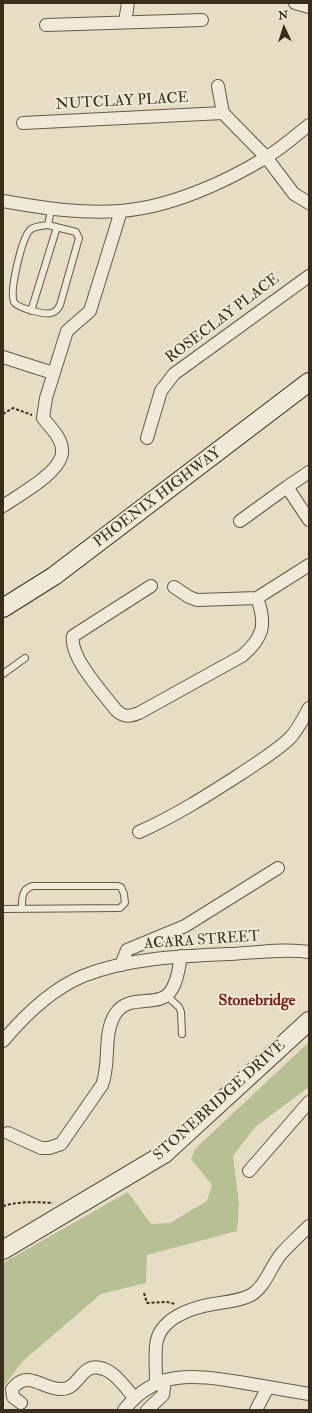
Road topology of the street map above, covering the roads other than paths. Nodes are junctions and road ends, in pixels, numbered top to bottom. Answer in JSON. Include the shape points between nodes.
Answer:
{"nodes":[{"id":1,"x":128,"y":3,"type":"edge"},
{"id":2,"x":296,"y":3,"type":"edge"},
{"id":3,"x":309,"y":7,"type":"edge"},
{"id":4,"x":202,"y":20,"type":"dead end"},
{"id":5,"x":125,"y":22,"type":"junction"},
{"id":6,"x":46,"y":25,"type":"dead end"},
{"id":7,"x":218,"y":86,"type":"dead end"},
{"id":8,"x":223,"y":113,"type":"junction"},
{"id":9,"x":23,"y":123,"type":"dead end"},
{"id":10,"x":308,"y":128,"type":"edge"},
{"id":11,"x":266,"y":157,"type":"junction"},
{"id":12,"x":3,"y":201,"type":"edge"},
{"id":13,"x":309,"y":203,"type":"edge"},
{"id":14,"x":51,"y":210,"type":"junction"},
{"id":15,"x":121,"y":211,"type":"junction"},
{"id":16,"x":48,"y":225,"type":"junction"},
{"id":17,"x":57,"y":227,"type":"junction"},
{"id":18,"x":309,"y":276,"type":"edge"},
{"id":19,"x":31,"y":310,"type":"junction"},
{"id":20,"x":3,"y":357,"type":"edge"},
{"id":21,"x":53,"y":373,"type":"junction"},
{"id":22,"x":309,"y":382,"type":"edge"},
{"id":23,"x":147,"y":438,"type":"dead end"},
{"id":24,"x":309,"y":472,"type":"edge"},
{"id":25,"x":288,"y":487,"type":"junction"},
{"id":26,"x":3,"y":506,"type":"edge"},
{"id":27,"x":309,"y":520,"type":"edge"},
{"id":28,"x":240,"y":521,"type":"dead end"},
{"id":29,"x":309,"y":565,"type":"edge"},
{"id":30,"x":151,"y":586,"type":"dead end"},
{"id":31,"x":174,"y":587,"type":"dead end"},
{"id":32,"x":257,"y":598,"type":"junction"},
{"id":33,"x":3,"y":608,"type":"edge"},
{"id":34,"x":25,"y":658,"type":"dead end"},
{"id":35,"x":3,"y":674,"type":"edge"},
{"id":36,"x":309,"y":708,"type":"edge"},
{"id":37,"x":139,"y":832,"type":"dead end"},
{"id":38,"x":278,"y":868,"type":"dead end"},
{"id":39,"x":22,"y":909,"type":"junction"},
{"id":40,"x":3,"y":910,"type":"edge"},
{"id":41,"x":309,"y":952,"type":"edge"},
{"id":42,"x":181,"y":956,"type":"junction"},
{"id":43,"x":121,"y":965,"type":"junction"},
{"id":44,"x":167,"y":996,"type":"junction"},
{"id":45,"x":309,"y":1021,"type":"edge"},
{"id":46,"x":182,"y":1034,"type":"dead end"},
{"id":47,"x":3,"y":1041,"type":"edge"},
{"id":48,"x":309,"y":1102,"type":"edge"},
{"id":49,"x":8,"y":1133,"type":"dead end"},
{"id":50,"x":249,"y":1171,"type":"dead end"},
{"id":51,"x":309,"y":1226,"type":"edge"},
{"id":52,"x":3,"y":1250,"type":"edge"},
{"id":53,"x":161,"y":1381,"type":"junction"},
{"id":54,"x":268,"y":1387,"type":"junction"},
{"id":55,"x":309,"y":1394,"type":"edge"},
{"id":56,"x":135,"y":1398,"type":"junction"},
{"id":57,"x":21,"y":1403,"type":"dead end"},
{"id":58,"x":124,"y":1410,"type":"edge"},
{"id":59,"x":147,"y":1410,"type":"edge"},
{"id":60,"x":256,"y":1410,"type":"edge"}],
"edges":[{"from":1,"to":5,"type":"street"},
{"from":2,"to":3,"type":"street"},
{"from":4,"to":5,"type":"street"},
{"from":5,"to":6,"type":"street"},
{"from":7,"to":8,"type":"street"},
{"from":8,"to":9,"type":"street","name":"NUTCLAY PLACE"},
{"from":8,"to":11,"type":"street"},
{"from":10,"to":11,"type":"street"},
{"from":11,"to":13,"type":"street","via":[[294,194]]},
{"from":11,"to":15,"type":"street","via":[[229,178],[195,192],[153,205]]},
{"from":12,"to":14,"type":"street"},
{"from":14,"to":15,"type":"street"},
{"from":14,"to":16,"type":"lane"},
{"from":15,"to":21,"type":"street","via":[[90,311],[67,331]]},
{"from":16,"to":17,"type":"lane"},
{"from":16,"to":19,"type":"lane","via":[[28,232],[14,279],[15,303]]},
{"from":17,"to":19,"type":"lane"},
{"from":17,"to":19,"type":"lane","via":[[76,232],[79,238],[62,298],[53,313]]},
{"from":18,"to":23,"type":"street","name":"ROSECLAY PLACE","via":[[174,374],[161,391]]},
{"from":20,"to":21,"type":"street"},
{"from":21,"to":26,"type":"street","via":[[43,418],[60,442],[62,457],[56,467]]},
{"from":22,"to":33,"type":"street","name":"PHOENIX HIGHWAY","via":[[54,576]]},
{"from":24,"to":25,"type":"street"},
{"from":25,"to":27,"type":"street"},
{"from":25,"to":28,"type":"street"},
{"from":29,"to":32,"type":"street"},
{"from":30,"to":32,"type":"street","via":[[73,636],[73,646],[79,659],[116,710],[121,715],[131,717],[242,656],[253,647],[261,634],[262,613]]},
{"from":31,"to":32,"type":"street","via":[[197,600]]},
{"from":34,"to":35,"type":"lane"},
{"from":36,"to":37,"type":"street","via":[[303,722],[290,738],[269,755],[168,819]]},
{"from":38,"to":43,"type":"street","via":[[185,926],[127,950]]},
{"from":39,"to":39,"type":"lane","via":[[24,891],[33,886],[118,886],[124,894],[125,903],[120,908]]},
{"from":39,"to":40,"type":"lane"},
{"from":41,"to":42,"type":"street","name":"ACARA STREET"},
{"from":42,"to":43,"type":"street","name":"ACARA STREET"},
{"from":42,"to":44,"type":"street","via":[[175,983]]},
{"from":43,"to":47,"type":"street","name":"ACARA STREET","via":[[82,977],[55,992],[20,1021]]},
{"from":44,"to":46,"type":"lane","via":[[180,1012]]},
{"from":44,"to":49,"type":"street","via":[[159,1000],[131,1001],[116,1013],[109,1036],[106,1077],[61,1144],[41,1148]]},
{"from":45,"to":52,"type":"street","name":"STONEBRIDGE DRIVE","via":[[164,1154]]},
{"from":48,"to":50,"type":"street"},
{"from":51,"to":53,"type":"street","via":[[281,1254],[252,1294],[230,1302],[194,1308],[172,1319],[161,1331],[156,1345]]},
{"from":53,"to":54,"type":"street","via":[[190,1376]]},
{"from":53,"to":56,"type":"street"},
{"from":53,"to":59,"type":"street","via":[[163,1395]]},
{"from":54,"to":55,"type":"street"},
{"from":54,"to":60,"type":"street"},
{"from":56,"to":57,"type":"street","via":[[108,1370],[101,1368],[88,1369],[74,1384],[65,1389],[26,1379],[18,1381],[12,1389],[13,1397]]},
{"from":56,"to":58,"type":"street"}]}
